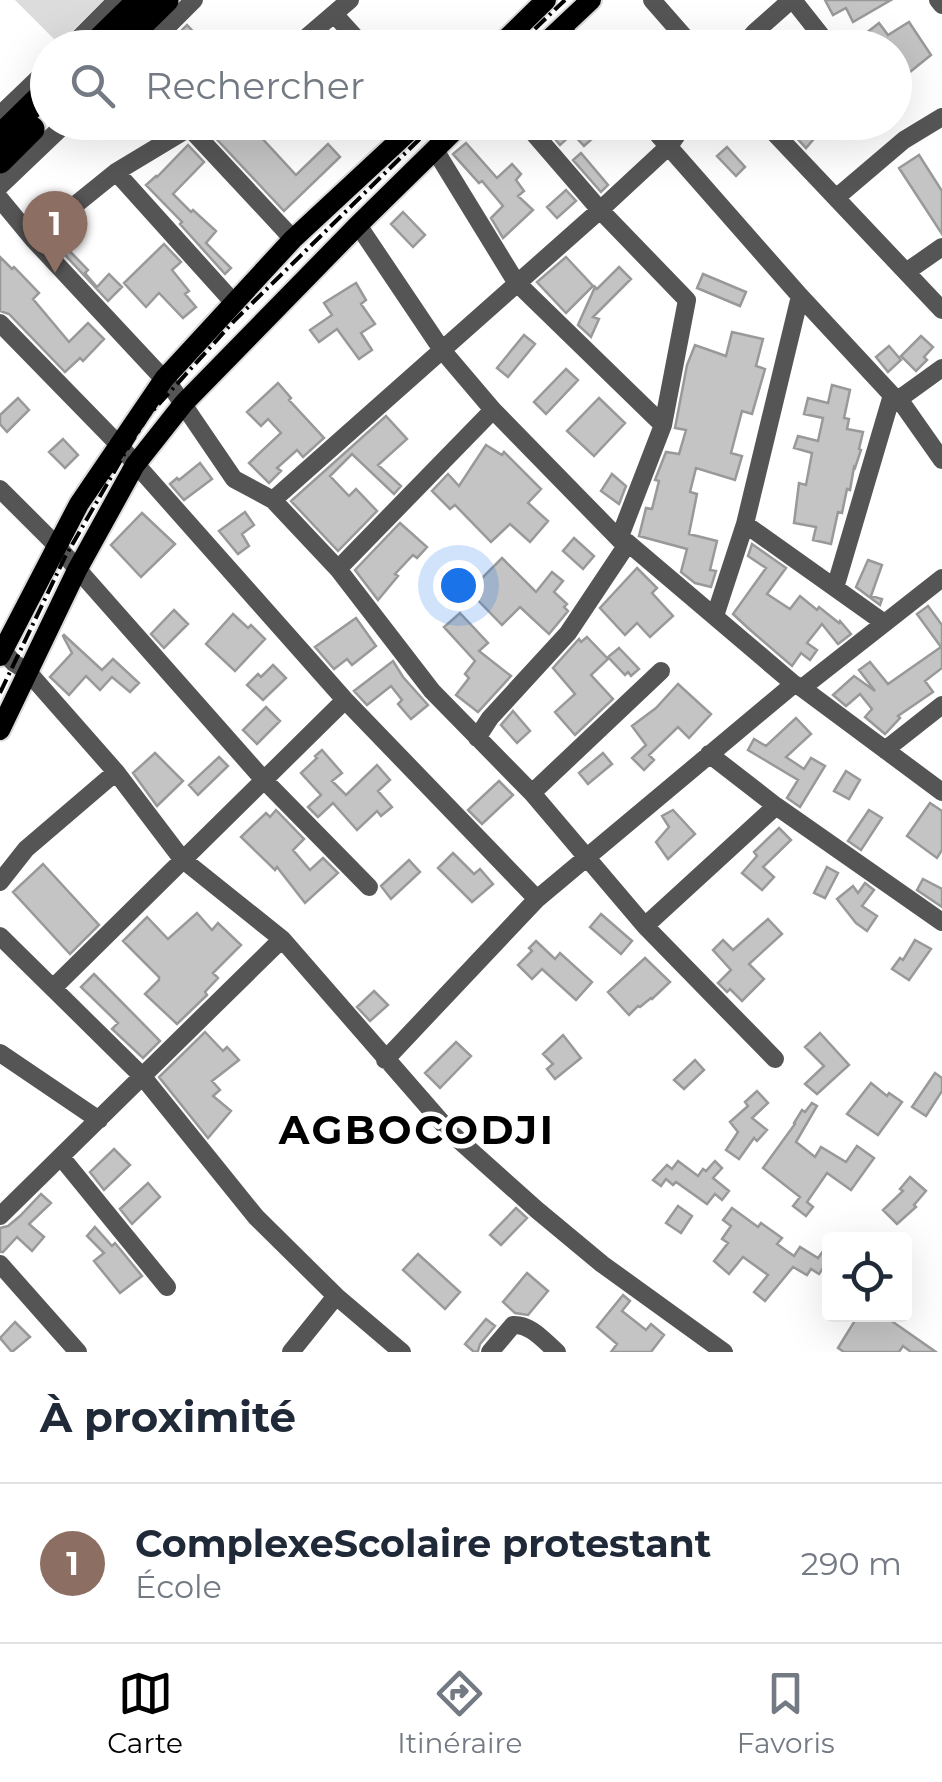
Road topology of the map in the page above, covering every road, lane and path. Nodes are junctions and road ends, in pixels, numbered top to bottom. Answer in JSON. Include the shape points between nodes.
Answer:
{"nodes":[{"id":1,"x":118,"y":0,"type":"edge"},
{"id":2,"x":140,"y":0,"type":"edge"},
{"id":3,"x":166,"y":0,"type":"edge"},
{"id":4,"x":194,"y":0,"type":"edge"},
{"id":5,"x":350,"y":0,"type":"edge"},
{"id":6,"x":546,"y":0,"type":"edge"},
{"id":7,"x":590,"y":0,"type":"edge"},
{"id":8,"x":652,"y":0,"type":"edge"},
{"id":9,"x":792,"y":0,"type":"edge"},
{"id":10,"x":335,"y":15,"type":"junction"},
{"id":11,"x":561,"y":28,"type":"edge"},
{"id":12,"x":87,"y":30,"type":"edge"},
{"id":13,"x":109,"y":30,"type":"edge"},
{"id":14,"x":135,"y":30,"type":"edge"},
{"id":15,"x":164,"y":30,"type":"edge"},
{"id":16,"x":316,"y":30,"type":"edge"},
{"id":17,"x":349,"y":30,"type":"edge"},
{"id":18,"x":515,"y":30,"type":"edge"},
{"id":19,"x":678,"y":30,"type":"edge"},
{"id":20,"x":756,"y":30,"type":"edge"},
{"id":21,"x":816,"y":30,"type":"edge"},
{"id":22,"x":30,"y":86,"type":"edge"},
{"id":23,"x":30,"y":107,"type":"edge"},
{"id":24,"x":0,"y":114,"type":"edge"},
{"id":25,"x":942,"y":117,"type":"edge"},
{"id":26,"x":30,"y":131,"type":"edge"},
{"id":27,"x":912,"y":135,"type":"edge"},
{"id":28,"x":0,"y":136,"type":"edge"},
{"id":29,"x":49,"y":140,"type":"edge"},
{"id":30,"x":168,"y":140,"type":"edge"},
{"id":31,"x":205,"y":140,"type":"edge"},
{"id":32,"x":400,"y":140,"type":"edge"},
{"id":33,"x":445,"y":140,"type":"edge"},
{"id":34,"x":540,"y":140,"type":"edge"},
{"id":35,"x":663,"y":140,"type":"edge"},
{"id":36,"x":672,"y":140,"type":"edge"},
{"id":37,"x":782,"y":140,"type":"edge"},
{"id":38,"x":904,"y":140,"type":"edge"},
{"id":39,"x":668,"y":146,"type":"junction"},
{"id":40,"x":435,"y":150,"type":"junction"},
{"id":41,"x":0,"y":160,"type":"edge"},
{"id":42,"x":116,"y":172,"type":"junction"},
{"id":43,"x":0,"y":186,"type":"edge"},
{"id":44,"x":837,"y":197,"type":"junction"},
{"id":45,"x":0,"y":200,"type":"edge"},
{"id":46,"x":600,"y":210,"type":"junction"},
{"id":47,"x":358,"y":224,"type":"junction"},
{"id":48,"x":33,"y":239,"type":"junction"},
{"id":49,"x":293,"y":239,"type":"junction"},
{"id":50,"x":942,"y":248,"type":"edge"},
{"id":51,"x":906,"y":272,"type":"junction"},
{"id":52,"x":516,"y":282,"type":"junction"},
{"id":53,"x":800,"y":296,"type":"junction"},
{"id":54,"x":234,"y":303,"type":"junction"},
{"id":55,"x":942,"y":310,"type":"edge"},
{"id":56,"x":0,"y":323,"type":"edge"},
{"id":57,"x":442,"y":350,"type":"junction"},
{"id":58,"x":942,"y":368,"type":"edge"},
{"id":59,"x":164,"y":379,"type":"junction"},
{"id":60,"x":895,"y":397,"type":"junction"},
{"id":61,"x":184,"y":404,"type":"junction"},
{"id":62,"x":493,"y":410,"type":"junction"},
{"id":63,"x":663,"y":424,"type":"junction"},
{"id":64,"x":118,"y":444,"type":"junction"},
{"id":65,"x":942,"y":460,"type":"edge"},
{"id":66,"x":134,"y":465,"type":"junction"},
{"id":67,"x":0,"y":489,"type":"edge"},
{"id":68,"x":273,"y":500,"type":"junction"},
{"id":69,"x":745,"y":524,"type":"junction"},
{"id":70,"x":623,"y":541,"type":"junction"},
{"id":71,"x":56,"y":546,"type":"junction"},
{"id":72,"x":76,"y":570,"type":"junction"},
{"id":73,"x":338,"y":570,"type":"junction"},
{"id":74,"x":942,"y":578,"type":"edge"},
{"id":75,"x":836,"y":588,"type":"junction"},
{"id":76,"x":715,"y":616,"type":"junction"},
{"id":77,"x":883,"y":622,"type":"junction"},
{"id":78,"x":1,"y":651,"type":"edge"},
{"id":79,"x":660,"y":671,"type":"dead end"},
{"id":80,"x":28,"y":672,"type":"junction"},
{"id":81,"x":798,"y":686,"type":"junction"},
{"id":82,"x":345,"y":700,"type":"junction"},
{"id":83,"x":942,"y":705,"type":"edge"},
{"id":84,"x":0,"y":730,"type":"edge"},
{"id":85,"x":476,"y":738,"type":"junction"},
{"id":86,"x":885,"y":750,"type":"junction"},
{"id":87,"x":709,"y":754,"type":"junction"},
{"id":88,"x":116,"y":772,"type":"junction"},
{"id":89,"x":263,"y":779,"type":"junction"},
{"id":90,"x":942,"y":792,"type":"edge"},
{"id":91,"x":532,"y":793,"type":"junction"},
{"id":92,"x":776,"y":806,"type":"junction"},
{"id":93,"x":182,"y":858,"type":"junction"},
{"id":94,"x":587,"y":858,"type":"junction"},
{"id":95,"x":0,"y":882,"type":"edge"},
{"id":96,"x":369,"y":887,"type":"dead end"},
{"id":97,"x":537,"y":899,"type":"junction"},
{"id":98,"x":942,"y":922,"type":"edge"},
{"id":99,"x":644,"y":926,"type":"junction"},
{"id":100,"x":0,"y":936,"type":"edge"},
{"id":101,"x":282,"y":939,"type":"junction"},
{"id":102,"x":53,"y":988,"type":"junction"},
{"id":103,"x":0,"y":1053,"type":"edge"},
{"id":104,"x":775,"y":1059,"type":"dead end"},
{"id":105,"x":386,"y":1060,"type":"junction"},
{"id":106,"x":143,"y":1077,"type":"junction"},
{"id":107,"x":99,"y":1120,"type":"junction"},
{"id":108,"x":60,"y":1157,"type":"junction"},
{"id":109,"x":0,"y":1187,"type":"edge"},
{"id":110,"x":17,"y":1199,"type":"junction"},
{"id":111,"x":0,"y":1216,"type":"edge"},
{"id":112,"x":0,"y":1264,"type":"edge"},
{"id":113,"x":167,"y":1287,"type":"dead end"},
{"id":114,"x":336,"y":1296,"type":"junction"},
{"id":115,"x":70,"y":1349,"type":"edge"},
{"id":116,"x":290,"y":1352,"type":"edge"},
{"id":117,"x":402,"y":1352,"type":"edge"},
{"id":118,"x":490,"y":1352,"type":"edge"},
{"id":119,"x":557,"y":1352,"type":"edge"},
{"id":120,"x":724,"y":1352,"type":"edge"}],
"edges":[{"from":1,"to":12,"type":"street"},
{"from":2,"to":13,"type":"highway"},
{"from":3,"to":14,"type":"highway"},
{"from":4,"to":15,"type":"street"},
{"from":5,"to":10,"type":"street"},
{"from":6,"to":18,"type":"main road"},
{"from":7,"to":11,"type":"main road"},
{"from":8,"to":19,"type":"street"},
{"from":9,"to":20,"type":"street"},
{"from":9,"to":21,"type":"street"},
{"from":10,"to":16,"type":"street"},
{"from":10,"to":17,"type":"street"},
{"from":22,"to":24,"type":"street"},
{"from":23,"to":28,"type":"highway"},
{"from":25,"to":27,"type":"street"},
{"from":26,"to":41,"type":"highway"},
{"from":29,"to":43,"type":"street"},
{"from":30,"to":42,"type":"street"},
{"from":31,"to":49,"type":"street"},
{"from":32,"to":49,"type":"main road"},
{"from":33,"to":40,"type":"main road"},
{"from":34,"to":46,"type":"street"},
{"from":35,"to":39,"type":"street"},
{"from":36,"to":39,"type":"street"},
{"from":37,"to":44,"type":"street"},
{"from":38,"to":44,"type":"street"},
{"from":39,"to":46,"type":"street"},
{"from":39,"to":53,"type":"street"},
{"from":40,"to":47,"type":"main road"},
{"from":40,"to":52,"type":"street"},
{"from":42,"to":48,"type":"street"},
{"from":42,"to":54,"type":"street"},
{"from":44,"to":51,"type":"street"},
{"from":45,"to":48,"type":"street"},
{"from":46,"to":52,"type":"street"},
{"from":46,"to":63,"type":"street","via":[[686,300]]},
{"from":47,"to":57,"type":"street"},
{"from":47,"to":61,"type":"main road"},
{"from":48,"to":59,"type":"street"},
{"from":49,"to":54,"type":"main road"},
{"from":50,"to":51,"type":"street"},
{"from":51,"to":55,"type":"street"},
{"from":52,"to":57,"type":"street"},
{"from":52,"to":63,"type":"street"},
{"from":53,"to":60,"type":"street"},
{"from":53,"to":69,"type":"street"},
{"from":54,"to":59,"type":"main road"},
{"from":56,"to":64,"type":"street"},
{"from":57,"to":62,"type":"street"},
{"from":57,"to":68,"type":"street"},
{"from":58,"to":60,"type":"street"},
{"from":59,"to":61,"type":"street"},
{"from":59,"to":64,"type":"main road"},
{"from":60,"to":65,"type":"street"},
{"from":60,"to":75,"type":"street"},
{"from":61,"to":66,"type":"main road"},
{"from":61,"to":68,"type":"street","via":[[234,479]]},
{"from":62,"to":70,"type":"street"},
{"from":62,"to":73,"type":"street"},
{"from":63,"to":70,"type":"street"},
{"from":64,"to":66,"type":"street"},
{"from":64,"to":71,"type":"main road"},
{"from":66,"to":72,"type":"main road"},
{"from":66,"to":82,"type":"street"},
{"from":67,"to":71,"type":"street"},
{"from":68,"to":73,"type":"street"},
{"from":69,"to":75,"type":"street"},
{"from":69,"to":76,"type":"street"},
{"from":70,"to":76,"type":"street"},
{"from":70,"to":85,"type":"street","via":[[568,633]]},
{"from":71,"to":72,"type":"street"},
{"from":71,"to":78,"type":"main road"},
{"from":72,"to":80,"type":"main road"},
{"from":72,"to":89,"type":"street"},
{"from":73,"to":85,"type":"street"},
{"from":74,"to":77,"type":"street"},
{"from":75,"to":77,"type":"street"},
{"from":76,"to":81,"type":"street"},
{"from":77,"to":81,"type":"street"},
{"from":78,"to":80,"type":"street"},
{"from":79,"to":91,"type":"street"},
{"from":80,"to":84,"type":"main road"},
{"from":80,"to":88,"type":"street"},
{"from":81,"to":86,"type":"street"},
{"from":81,"to":87,"type":"street"},
{"from":82,"to":89,"type":"street"},
{"from":82,"to":97,"type":"street"},
{"from":83,"to":86,"type":"street"},
{"from":85,"to":91,"type":"street"},
{"from":86,"to":90,"type":"street"},
{"from":87,"to":92,"type":"street"},
{"from":87,"to":94,"type":"street"},
{"from":88,"to":93,"type":"street"},
{"from":88,"to":95,"type":"street","via":[[26,849]]},
{"from":89,"to":93,"type":"street"},
{"from":89,"to":96,"type":"street"},
{"from":91,"to":94,"type":"street"},
{"from":92,"to":98,"type":"street"},
{"from":92,"to":99,"type":"street"},
{"from":93,"to":101,"type":"street"},
{"from":93,"to":102,"type":"street"},
{"from":94,"to":97,"type":"street"},
{"from":94,"to":99,"type":"street"},
{"from":97,"to":105,"type":"street"},
{"from":99,"to":104,"type":"street"},
{"from":100,"to":102,"type":"street"},
{"from":101,"to":105,"type":"street"},
{"from":101,"to":106,"type":"street"},
{"from":102,"to":106,"type":"street"},
{"from":103,"to":107,"type":"street"},
{"from":105,"to":120,"type":"street","via":[[451,1133],[537,1210]]},
{"from":106,"to":107,"type":"street"},
{"from":106,"to":114,"type":"street","via":[[256,1218]]},
{"from":107,"to":108,"type":"street"},
{"from":108,"to":110,"type":"street"},
{"from":108,"to":113,"type":"street"},
{"from":109,"to":110,"type":"street"},
{"from":110,"to":111,"type":"street"},
{"from":112,"to":115,"type":"street"},
{"from":114,"to":116,"type":"street"},
{"from":114,"to":117,"type":"street"},
{"from":118,"to":119,"type":"street","via":[[519,1324]]}]}
